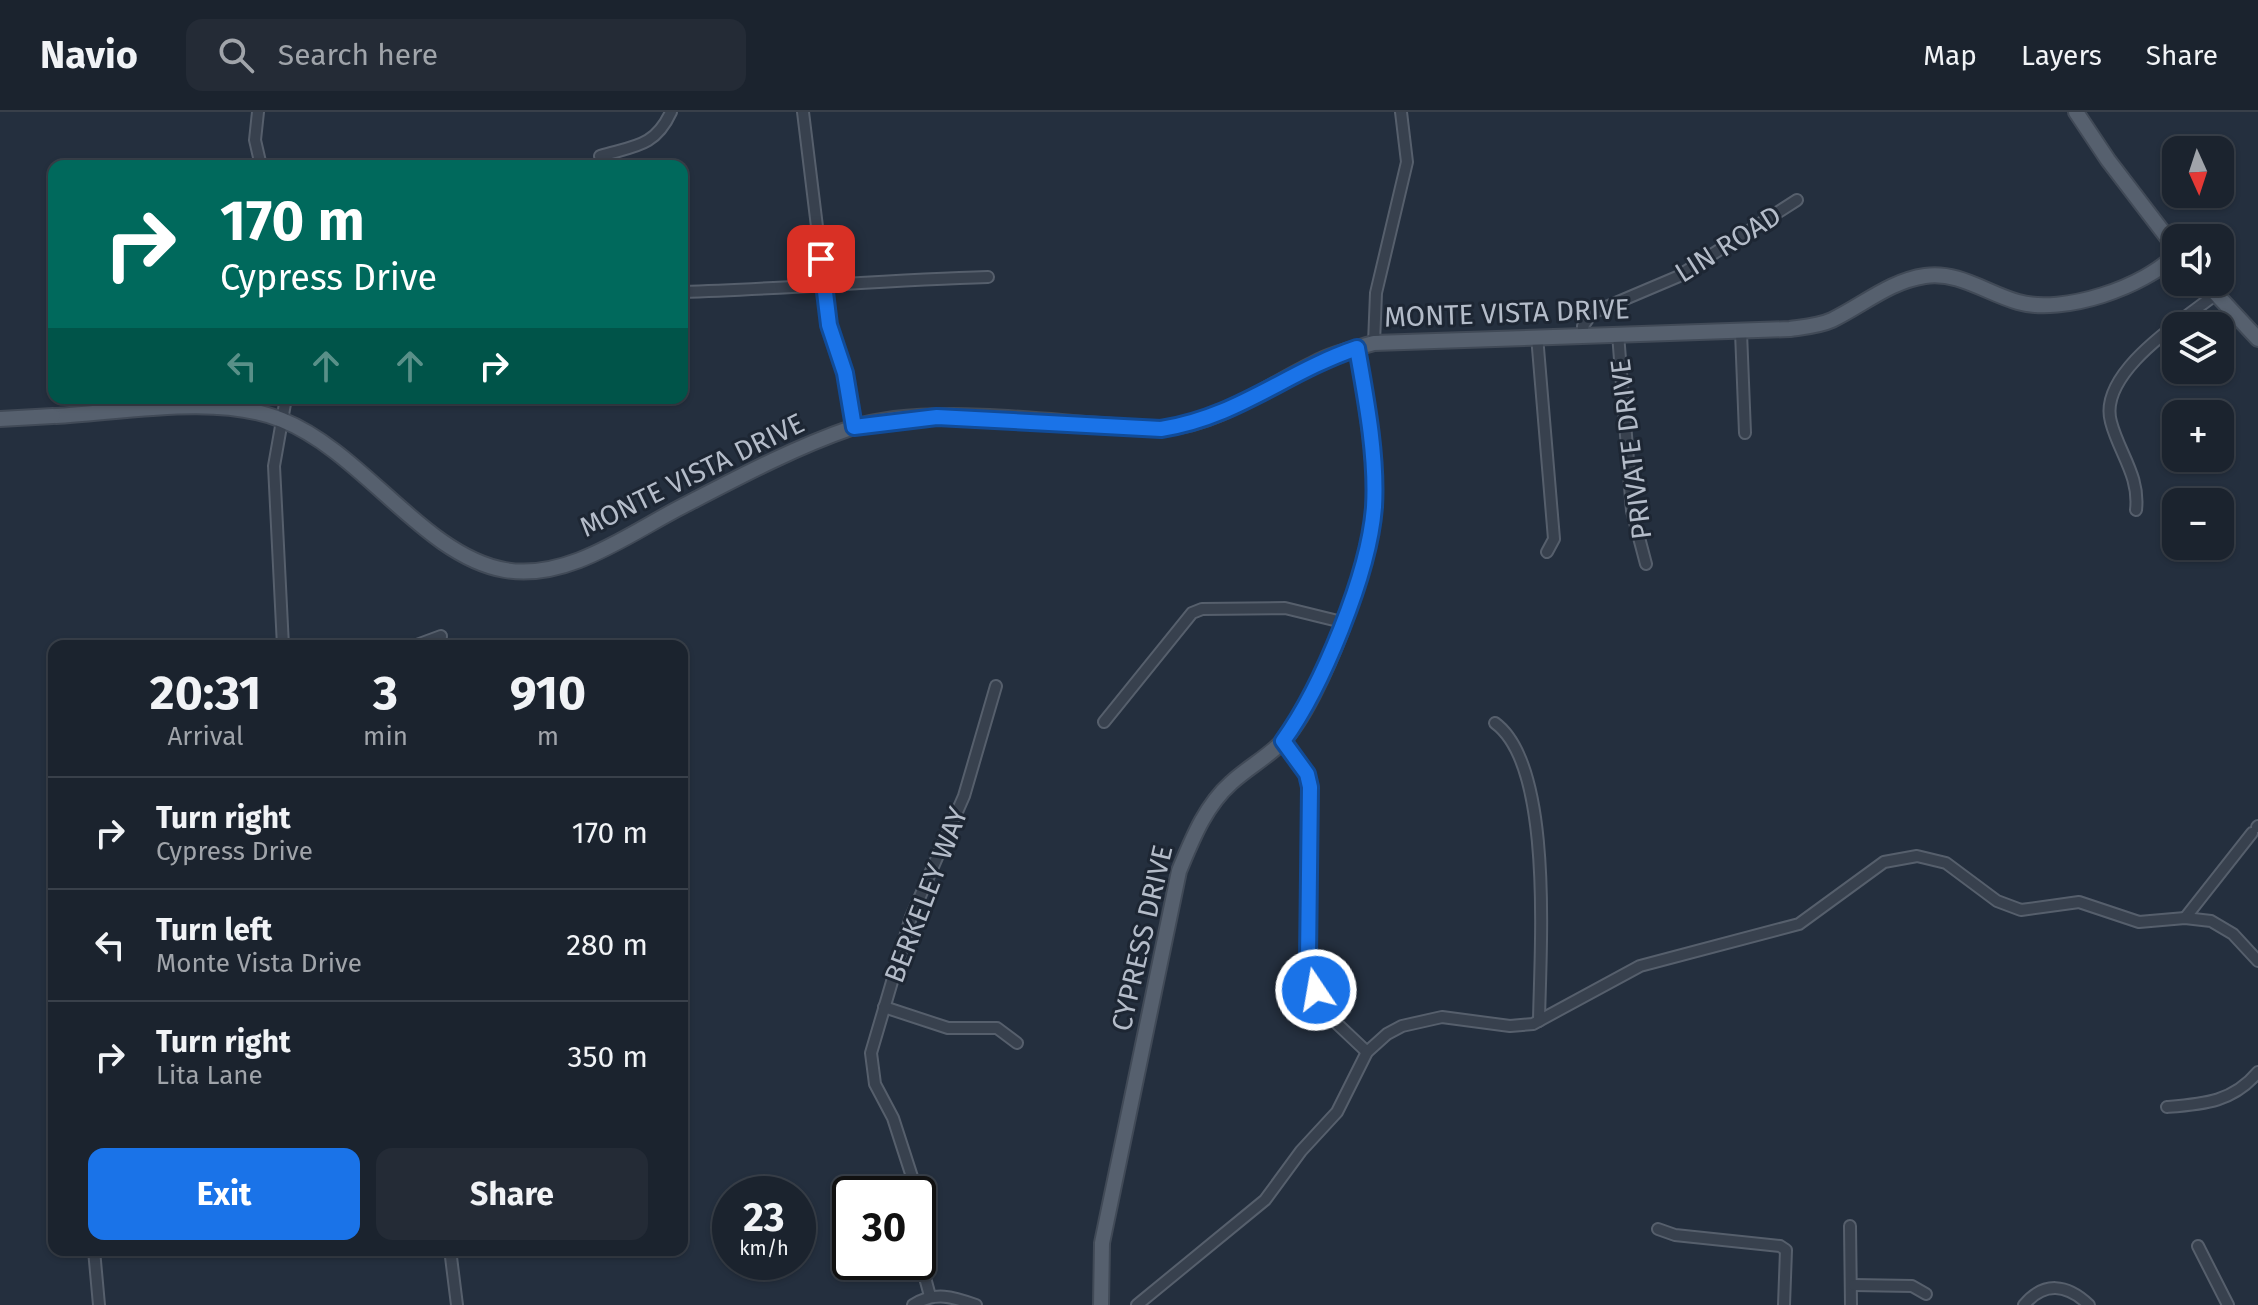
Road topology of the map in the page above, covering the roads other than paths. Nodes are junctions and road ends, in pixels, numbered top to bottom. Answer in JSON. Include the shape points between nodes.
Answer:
{"nodes":[{"id":1,"x":258,"y":112,"type":"edge"},
{"id":2,"x":671,"y":112,"type":"edge"},
{"id":3,"x":803,"y":112,"type":"edge"},
{"id":4,"x":1401,"y":112,"type":"edge"},
{"id":5,"x":2076,"y":112,"type":"edge"},
{"id":6,"x":600,"y":156,"type":"dead end"},
{"id":7,"x":260,"y":160,"type":"edge"},
{"id":8,"x":1797,"y":200,"type":"dead end"},
{"id":9,"x":2162,"y":233,"type":"edge"},
{"id":10,"x":2162,"y":269,"type":"edge"},
{"id":11,"x":988,"y":277,"type":"dead end"},
{"id":12,"x":824,"y":288,"type":"junction"},
{"id":13,"x":688,"y":292,"type":"edge"},
{"id":14,"x":2214,"y":296,"type":"edge"},
{"id":15,"x":2218,"y":296,"type":"edge"},
{"id":16,"x":1741,"y":332,"type":"junction"},
{"id":17,"x":1618,"y":334,"type":"junction"},
{"id":18,"x":1583,"y":335,"type":"junction"},
{"id":19,"x":1537,"y":336,"type":"junction"},
{"id":20,"x":2258,"y":339,"type":"edge"},
{"id":21,"x":1374,"y":343,"type":"junction"},
{"id":22,"x":1357,"y":348,"type":"junction"},
{"id":23,"x":285,"y":404,"type":"edge"},
{"id":24,"x":0,"y":419,"type":"edge"},
{"id":25,"x":284,"y":420,"type":"junction"},
{"id":26,"x":854,"y":427,"type":"junction"},
{"id":27,"x":1745,"y":433,"type":"dead end"},
{"id":28,"x":2136,"y":510,"type":"dead end"},
{"id":29,"x":1547,"y":552,"type":"dead end"},
{"id":30,"x":1646,"y":564,"type":"dead end"},
{"id":31,"x":1342,"y":622,"type":"junction"},
{"id":32,"x":283,"y":640,"type":"edge"},
{"id":33,"x":996,"y":686,"type":"dead end"},
{"id":34,"x":1104,"y":722,"type":"dead end"},
{"id":35,"x":1495,"y":723,"type":"dead end"},
{"id":36,"x":1283,"y":741,"type":"junction"},
{"id":37,"x":2255,"y":829,"type":"edge"},
{"id":38,"x":2185,"y":918,"type":"junction"},
{"id":39,"x":2258,"y":961,"type":"edge"},
{"id":40,"x":884,"y":1007,"type":"junction"},
{"id":41,"x":1539,"y":1021,"type":"junction"},
{"id":42,"x":1017,"y":1043,"type":"dead end"},
{"id":43,"x":1367,"y":1052,"type":"junction"},
{"id":44,"x":2258,"y":1072,"type":"edge"},
{"id":45,"x":2167,"y":1107,"type":"dead end"},
{"id":46,"x":912,"y":1176,"type":"edge"},
{"id":47,"x":1850,"y":1226,"type":"dead end"},
{"id":48,"x":1658,"y":1229,"type":"dead end"},
{"id":49,"x":2198,"y":1246,"type":"dead end"},
{"id":50,"x":95,"y":1256,"type":"edge"},
{"id":51,"x":451,"y":1257,"type":"dead end"},
{"id":52,"x":926,"y":1280,"type":"edge"},
{"id":53,"x":1854,"y":1285,"type":"junction"},
{"id":54,"x":1926,"y":1294,"type":"dead end"},
{"id":55,"x":930,"y":1296,"type":"junction"},
{"id":56,"x":2028,"y":1301,"type":"edge"},
{"id":57,"x":99,"y":1305,"type":"edge"},
{"id":58,"x":457,"y":1305,"type":"edge"},
{"id":59,"x":913,"y":1305,"type":"edge"},
{"id":60,"x":976,"y":1305,"type":"edge"},
{"id":61,"x":1101,"y":1305,"type":"edge"},
{"id":62,"x":1137,"y":1305,"type":"edge"},
{"id":63,"x":1784,"y":1305,"type":"edge"},
{"id":64,"x":1851,"y":1305,"type":"edge"},
{"id":65,"x":2089,"y":1305,"type":"edge"},
{"id":66,"x":2228,"y":1305,"type":"edge"}],
"edges":[{"from":1,"to":7,"type":"street"},
{"from":2,"to":6,"type":"street","via":[[652,141]]},
{"from":3,"to":12,"type":"street"},
{"from":4,"to":21,"type":"street","via":[[1407,162],[1376,293]]},
{"from":5,"to":9,"type":"main road"},
{"from":8,"to":18,"type":"street","name":"LIN ROAD","via":[[1677,277],[1592,313]]},
{"from":10,"to":16,"type":"main road","name":"MONTE VISTA DRIVE","via":[[2126,287],[2073,301],[2020,303],[1963,280],[1926,275],[1888,287],[1815,325]]},
{"from":11,"to":12,"type":"street","via":[[854,281]]},
{"from":12,"to":13,"type":"street"},
{"from":12,"to":26,"type":"street"},
{"from":14,"to":28,"type":"street","via":[[2143,353],[2111,395],[2110,420],[2138,494]]},
{"from":15,"to":20,"type":"main road"},
{"from":16,"to":17,"type":"main road","name":"MONTE VISTA DRIVE"},
{"from":16,"to":27,"type":"street"},
{"from":17,"to":18,"type":"main road","name":"MONTE VISTA DRIVE"},
{"from":17,"to":30,"type":"street","name":"PRIVATE DRIVE","via":[[1632,511]]},
{"from":18,"to":19,"type":"main road","name":"MONTE VISTA DRIVE"},
{"from":19,"to":21,"type":"main road","name":"MONTE VISTA DRIVE"},
{"from":19,"to":29,"type":"street","via":[[1554,539]]},
{"from":21,"to":22,"type":"main road","name":"MONTE VISTA DRIVE"},
{"from":22,"to":26,"type":"main road","name":"MONTE VISTA DRIVE","via":[[1314,363],[1238,407],[1161,429],[937,417]]},
{"from":22,"to":31,"type":"main road","name":"CYPRESS DRIVE","via":[[1374,508]]},
{"from":23,"to":25,"type":"street"},
{"from":24,"to":25,"type":"main road","name":"MONTE VISTA DRIVE","via":[[204,407],[246,409]]},
{"from":25,"to":26,"type":"main road","name":"MONTE VISTA DRIVE","via":[[343,454],[471,559],[526,571],[576,560]]},
{"from":25,"to":32,"type":"street","via":[[274,466]]},
{"from":31,"to":34,"type":"street","via":[[1271,607],[1212,607],[1192,613]]},
{"from":31,"to":36,"type":"main road","name":"CYPRESS DRIVE","via":[[1322,675]]},
{"from":33,"to":40,"type":"street","name":"BERKELEY WAY","via":[[964,796],[911,917]]},
{"from":35,"to":41,"type":"street","via":[[1518,750],[1540,848]]},
{"from":36,"to":43,"type":"street","via":[[1310,787],[1310,972],[1331,1018]]},
{"from":36,"to":61,"type":"main road","name":"CYPRESS DRIVE","via":[[1215,802],[1179,871],[1102,1243]]},
{"from":37,"to":38,"type":"street"},
{"from":38,"to":39,"type":"street","via":[[2222,925]]},
{"from":38,"to":41,"type":"street","via":[[2139,922],[2079,902],[2017,909],[1997,901],[1946,863],[1906,856],[1870,870],[1799,924],[1640,966]]},
{"from":40,"to":42,"type":"street","via":[[948,1028],[997,1028]]},
{"from":40,"to":46,"type":"street","name":"BERKELEY WAY","via":[[871,1053],[875,1084],[893,1118]]},
{"from":41,"to":43,"type":"street","via":[[1510,1026],[1456,1017],[1420,1020],[1387,1034]]},
{"from":43,"to":62,"type":"street","via":[[1344,1102],[1265,1200]]},
{"from":44,"to":45,"type":"street","via":[[2222,1099]]},
{"from":47,"to":53,"type":"street"},
{"from":48,"to":63,"type":"street","via":[[1780,1246],[1786,1250]]},
{"from":49,"to":66,"type":"street"},
{"from":50,"to":57,"type":"street"},
{"from":51,"to":58,"type":"street"},
{"from":52,"to":55,"type":"street"},
{"from":53,"to":54,"type":"street","via":[[1912,1286]]},
{"from":53,"to":64,"type":"street"},
{"from":55,"to":59,"type":"street"},
{"from":55,"to":60,"type":"street"},
{"from":56,"to":65,"type":"street","via":[[2036,1291],[2050,1288],[2077,1295]]}]}
